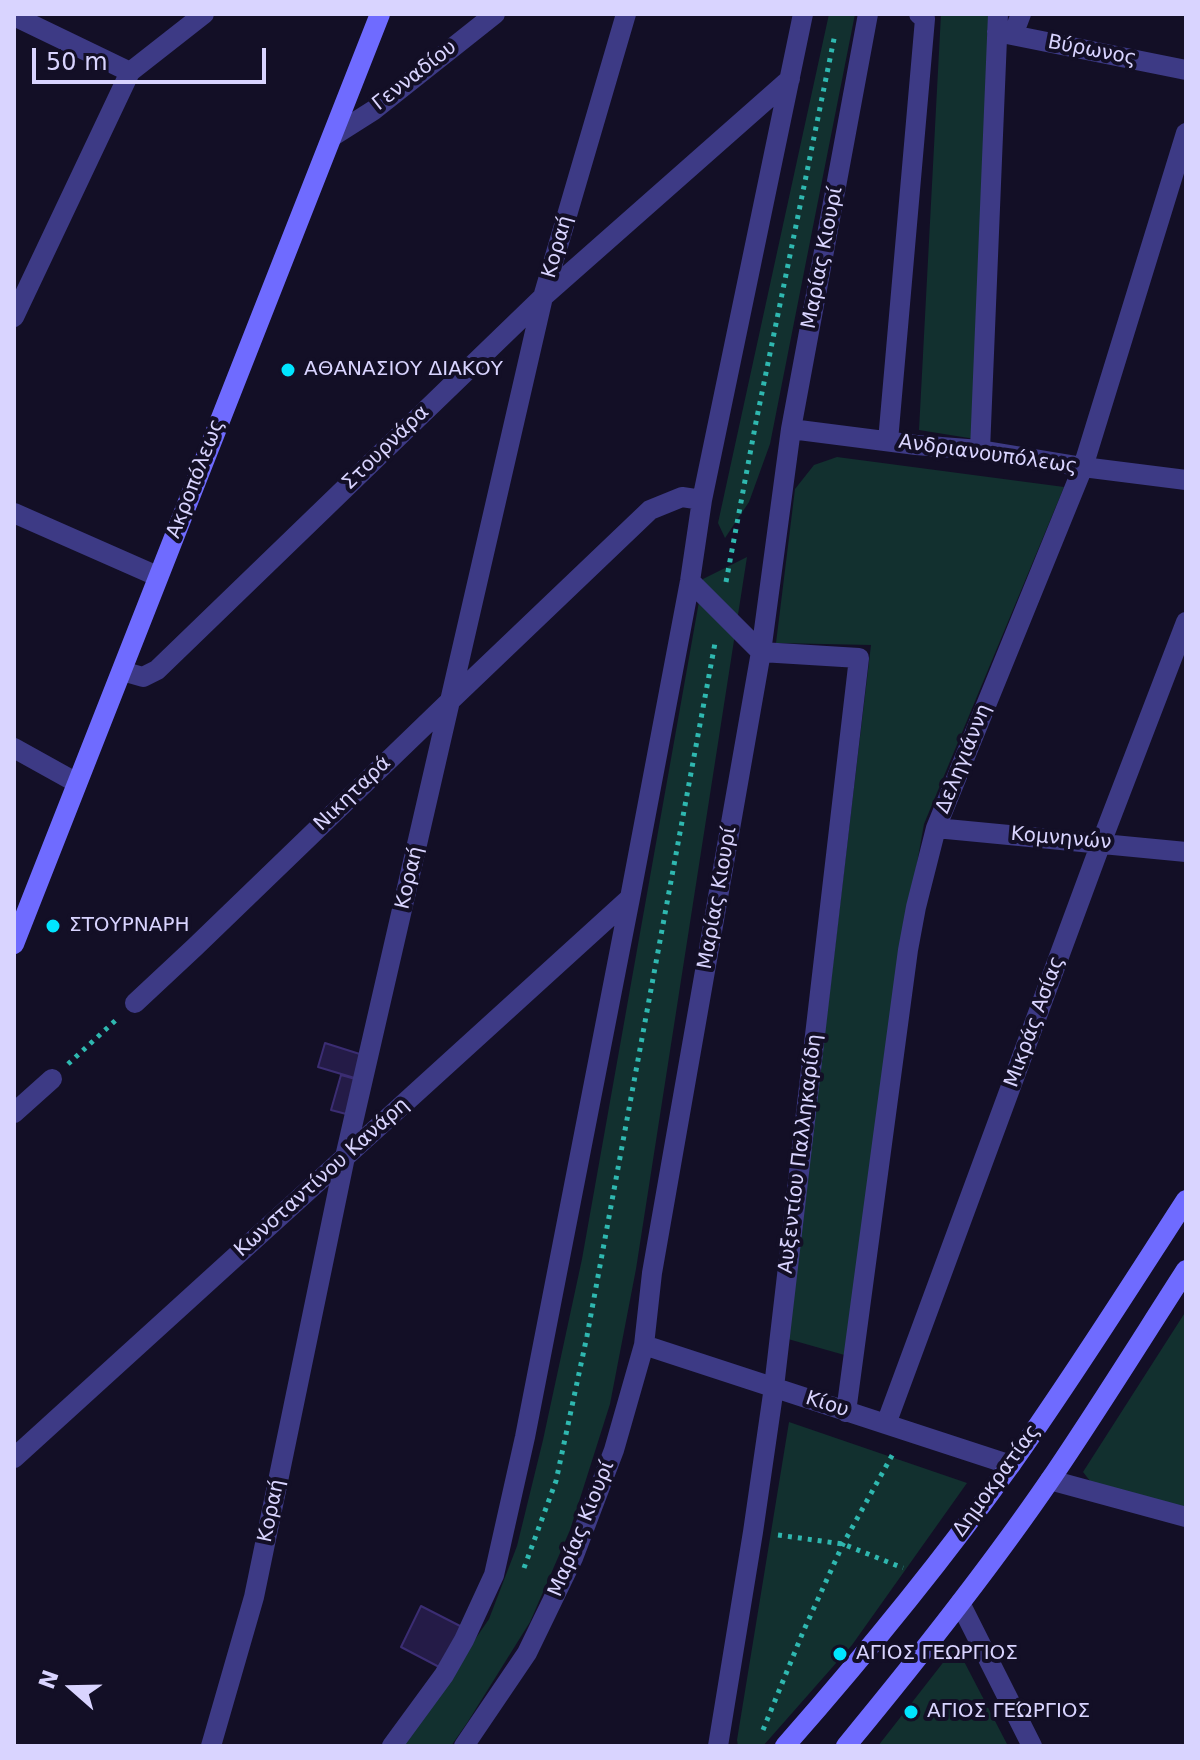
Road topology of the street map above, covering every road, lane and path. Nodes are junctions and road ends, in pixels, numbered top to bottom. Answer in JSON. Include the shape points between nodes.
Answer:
{"nodes":[{"id":1,"x":204,"y":14,"type":"edge"},
{"id":2,"x":380,"y":14,"type":"edge"},
{"id":3,"x":495,"y":14,"type":"edge"},
{"id":4,"x":626,"y":14,"type":"edge"},
{"id":5,"x":803,"y":14,"type":"edge"},
{"id":6,"x":868,"y":14,"type":"edge"},
{"id":7,"x":919,"y":14,"type":"edge"},
{"id":8,"x":1021,"y":14,"type":"edge"},
{"id":9,"x":14,"y":16,"type":"edge"},
{"id":10,"x":1003,"y":27,"type":"edge"},
{"id":11,"x":836,"y":29,"type":"dead end"},
{"id":12,"x":1186,"y":70,"type":"edge"},
{"id":13,"x":130,"y":72,"type":"junction"},
{"id":14,"x":790,"y":79,"type":"junction"},
{"id":15,"x":1186,"y":133,"type":"edge"},
{"id":16,"x":333,"y":136,"type":"junction"},
{"id":17,"x":543,"y":297,"type":"junction"},
{"id":18,"x":14,"y":317,"type":"edge"},
{"id":19,"x":791,"y":429,"type":"junction"},
{"id":20,"x":888,"y":441,"type":"junction"},
{"id":21,"x":980,"y":450,"type":"junction"},
{"id":22,"x":1083,"y":467,"type":"junction"},
{"id":23,"x":1186,"y":480,"type":"edge"},
{"id":24,"x":702,"y":500,"type":"junction"},
{"id":25,"x":14,"y":513,"type":"edge"},
{"id":26,"x":157,"y":576,"type":"junction"},
{"id":27,"x":690,"y":581,"type":"junction"},
{"id":28,"x":721,"y":612,"type":"junction"},
{"id":29,"x":1186,"y":622,"type":"edge"},
{"id":30,"x":761,"y":652,"type":"junction"},
{"id":31,"x":122,"y":671,"type":"junction"},
{"id":32,"x":451,"y":700,"type":"junction"},
{"id":33,"x":14,"y":748,"type":"edge"},
{"id":34,"x":77,"y":783,"type":"junction"},
{"id":35,"x":936,"y":828,"type":"junction"},
{"id":36,"x":1101,"y":843,"type":"junction"},
{"id":37,"x":1186,"y":852,"type":"edge"},
{"id":38,"x":630,"y":898,"type":"junction"},
{"id":39,"x":15,"y":941,"type":"edge"},
{"id":40,"x":135,"y":1003,"type":"joint"},
{"id":41,"x":52,"y":1079,"type":"joint"},
{"id":42,"x":14,"y":1113,"type":"edge"},
{"id":43,"x":345,"y":1157,"type":"junction"},
{"id":44,"x":1186,"y":1200,"type":"edge"},
{"id":45,"x":1186,"y":1270,"type":"edge"},
{"id":46,"x":644,"y":1345,"type":"junction"},
{"id":47,"x":774,"y":1387,"type":"junction"},
{"id":48,"x":846,"y":1412,"type":"junction"},
{"id":49,"x":896,"y":1427,"type":"junction"},
{"id":50,"x":14,"y":1458,"type":"edge"},
{"id":51,"x":1011,"y":1465,"type":"junction"},
{"id":52,"x":1050,"y":1480,"type":"junction"},
{"id":53,"x":1186,"y":1517,"type":"edge"},
{"id":54,"x":753,"y":1532,"type":"junction"},
{"id":55,"x":843,"y":1544,"type":"junction"},
{"id":56,"x":524,"y":1570,"type":"dead end"},
{"id":57,"x":926,"y":1578,"type":"junction"},
{"id":58,"x":960,"y":1603,"type":"junction"},
{"id":59,"x":762,"y":1732,"type":"dead end"},
{"id":60,"x":211,"y":1746,"type":"edge"},
{"id":61,"x":392,"y":1746,"type":"edge"},
{"id":62,"x":464,"y":1746,"type":"edge"},
{"id":63,"x":718,"y":1746,"type":"edge"},
{"id":64,"x":785,"y":1746,"type":"edge"},
{"id":65,"x":846,"y":1746,"type":"edge"},
{"id":66,"x":1032,"y":1746,"type":"edge"}],
"edges":[{"from":1,"to":13,"type":"street"},
{"from":2,"to":16,"type":"main road","name":"Ακροπόλεως"},
{"from":3,"to":16,"type":"street","name":"Γενναδίου"},
{"from":4,"to":17,"type":"street","name":"Κοραή"},
{"from":5,"to":14,"type":"street"},
{"from":6,"to":19,"type":"street","name":"Μαρίας Κιουρί"},
{"from":7,"to":20,"type":"street","via":[[925,19]]},
{"from":8,"to":10,"type":"street"},
{"from":9,"to":13,"type":"street"},
{"from":10,"to":12,"type":"street","name":"Βύρωνος"},
{"from":10,"to":21,"type":"street"},
{"from":11,"to":28,"type":"path","name":"Μαρίας Κιουρί"},
{"from":13,"to":18,"type":"street"},
{"from":14,"to":17,"type":"street","name":"Στουρνάρα"},
{"from":14,"to":24,"type":"street"},
{"from":15,"to":22,"type":"street","name":"Δεληγιάννη"},
{"from":16,"to":26,"type":"main road","name":"Ακροπόλεως"},
{"from":17,"to":31,"type":"street","name":"Στουρνάρα","via":[[157,670],[143,677]]},
{"from":17,"to":32,"type":"street","name":"Κοραή"},
{"from":19,"to":20,"type":"street","name":"Ανδριανουπόλεως"},
{"from":19,"to":30,"type":"street","name":"Μαρίας Κιουρί"},
{"from":20,"to":21,"type":"street","name":"Ανδριανουπόλεως"},
{"from":21,"to":22,"type":"street","name":"Ανδριανουπόλεως"},
{"from":22,"to":23,"type":"street","name":"Ανδριανουπόλεως"},
{"from":22,"to":35,"type":"street","name":"Δεληγιάννη"},
{"from":24,"to":27,"type":"street"},
{"from":24,"to":32,"type":"street","name":"Νικηταρά","via":[[682,497],[650,510]]},
{"from":25,"to":26,"type":"street"},
{"from":26,"to":31,"type":"main road","name":"Ακροπόλεως"},
{"from":27,"to":28,"type":"street"},
{"from":27,"to":38,"type":"street"},
{"from":28,"to":30,"type":"street"},
{"from":28,"to":56,"type":"path","name":"Μαρίας Κιουρί","via":[[587,1336],[556,1481]]},
{"from":29,"to":36,"type":"street","name":"Μικράς Ασίας"},
{"from":30,"to":46,"type":"street","name":"Μαρίας Κιουρί","via":[[652,1273]]},
{"from":30,"to":47,"type":"street","name":"Αυξεντίου Παλληκαρίδη","via":[[859,658]]},
{"from":31,"to":34,"type":"main road","name":"Ακροπόλεως"},
{"from":32,"to":40,"type":"street","name":"Νικηταρά"},
{"from":32,"to":43,"type":"street","name":"Κοραή"},
{"from":33,"to":34,"type":"street"},
{"from":34,"to":39,"type":"main road","name":"Ακροπόλεως"},
{"from":35,"to":36,"type":"street","name":"Κομνηνών"},
{"from":35,"to":48,"type":"street","name":"Δεληγιάννη","via":[[908,950]]},
{"from":36,"to":37,"type":"street","name":"Κομνηνών"},
{"from":36,"to":49,"type":"street","name":"Μικράς Ασίας"},
{"from":38,"to":43,"type":"street","name":"Κωνσταντίνου Κανάρη"},
{"from":38,"to":61,"type":"street","via":[[494,1575],[444,1675]]},
{"from":40,"to":41,"type":"path"},
{"from":41,"to":42,"type":"street"},
{"from":43,"to":50,"type":"street","name":"Κωνσταντίνου Κανάρη"},
{"from":43,"to":60,"type":"street","name":"Κοραή","via":[[254,1597]]},
{"from":44,"to":51,"type":"main road","name":"Δημοκρατίας"},
{"from":45,"to":52,"type":"main road","name":"Δημοκρατίας"},
{"from":46,"to":47,"type":"street","name":"Κίου"},
{"from":46,"to":62,"type":"street","name":"Μαρίας Κιουρί","via":[[614,1450],[573,1558],[527,1653]]},
{"from":47,"to":48,"type":"street","name":"Κίου"},
{"from":47,"to":54,"type":"street","name":"Αυξεντίου Παλληκαρίδη"},
{"from":48,"to":49,"type":"street","name":"Κίου"},
{"from":49,"to":51,"type":"street","name":"Κίου"},
{"from":49,"to":55,"type":"path"},
{"from":51,"to":57,"type":"main road","name":"Δημοκρατίας"},
{"from":52,"to":53,"type":"street"},
{"from":52,"to":58,"type":"main road","name":"Δημοκρατίας"},
{"from":54,"to":55,"type":"path"},
{"from":54,"to":63,"type":"street","name":"Αυξεντίου Παλληκαρίδη"},
{"from":55,"to":57,"type":"path"},
{"from":55,"to":59,"type":"path"},
{"from":57,"to":64,"type":"main road","name":"Δημοκρατίας"},
{"from":58,"to":65,"type":"main road","name":"Δημοκρατίας"},
{"from":58,"to":66,"type":"street"}]}
